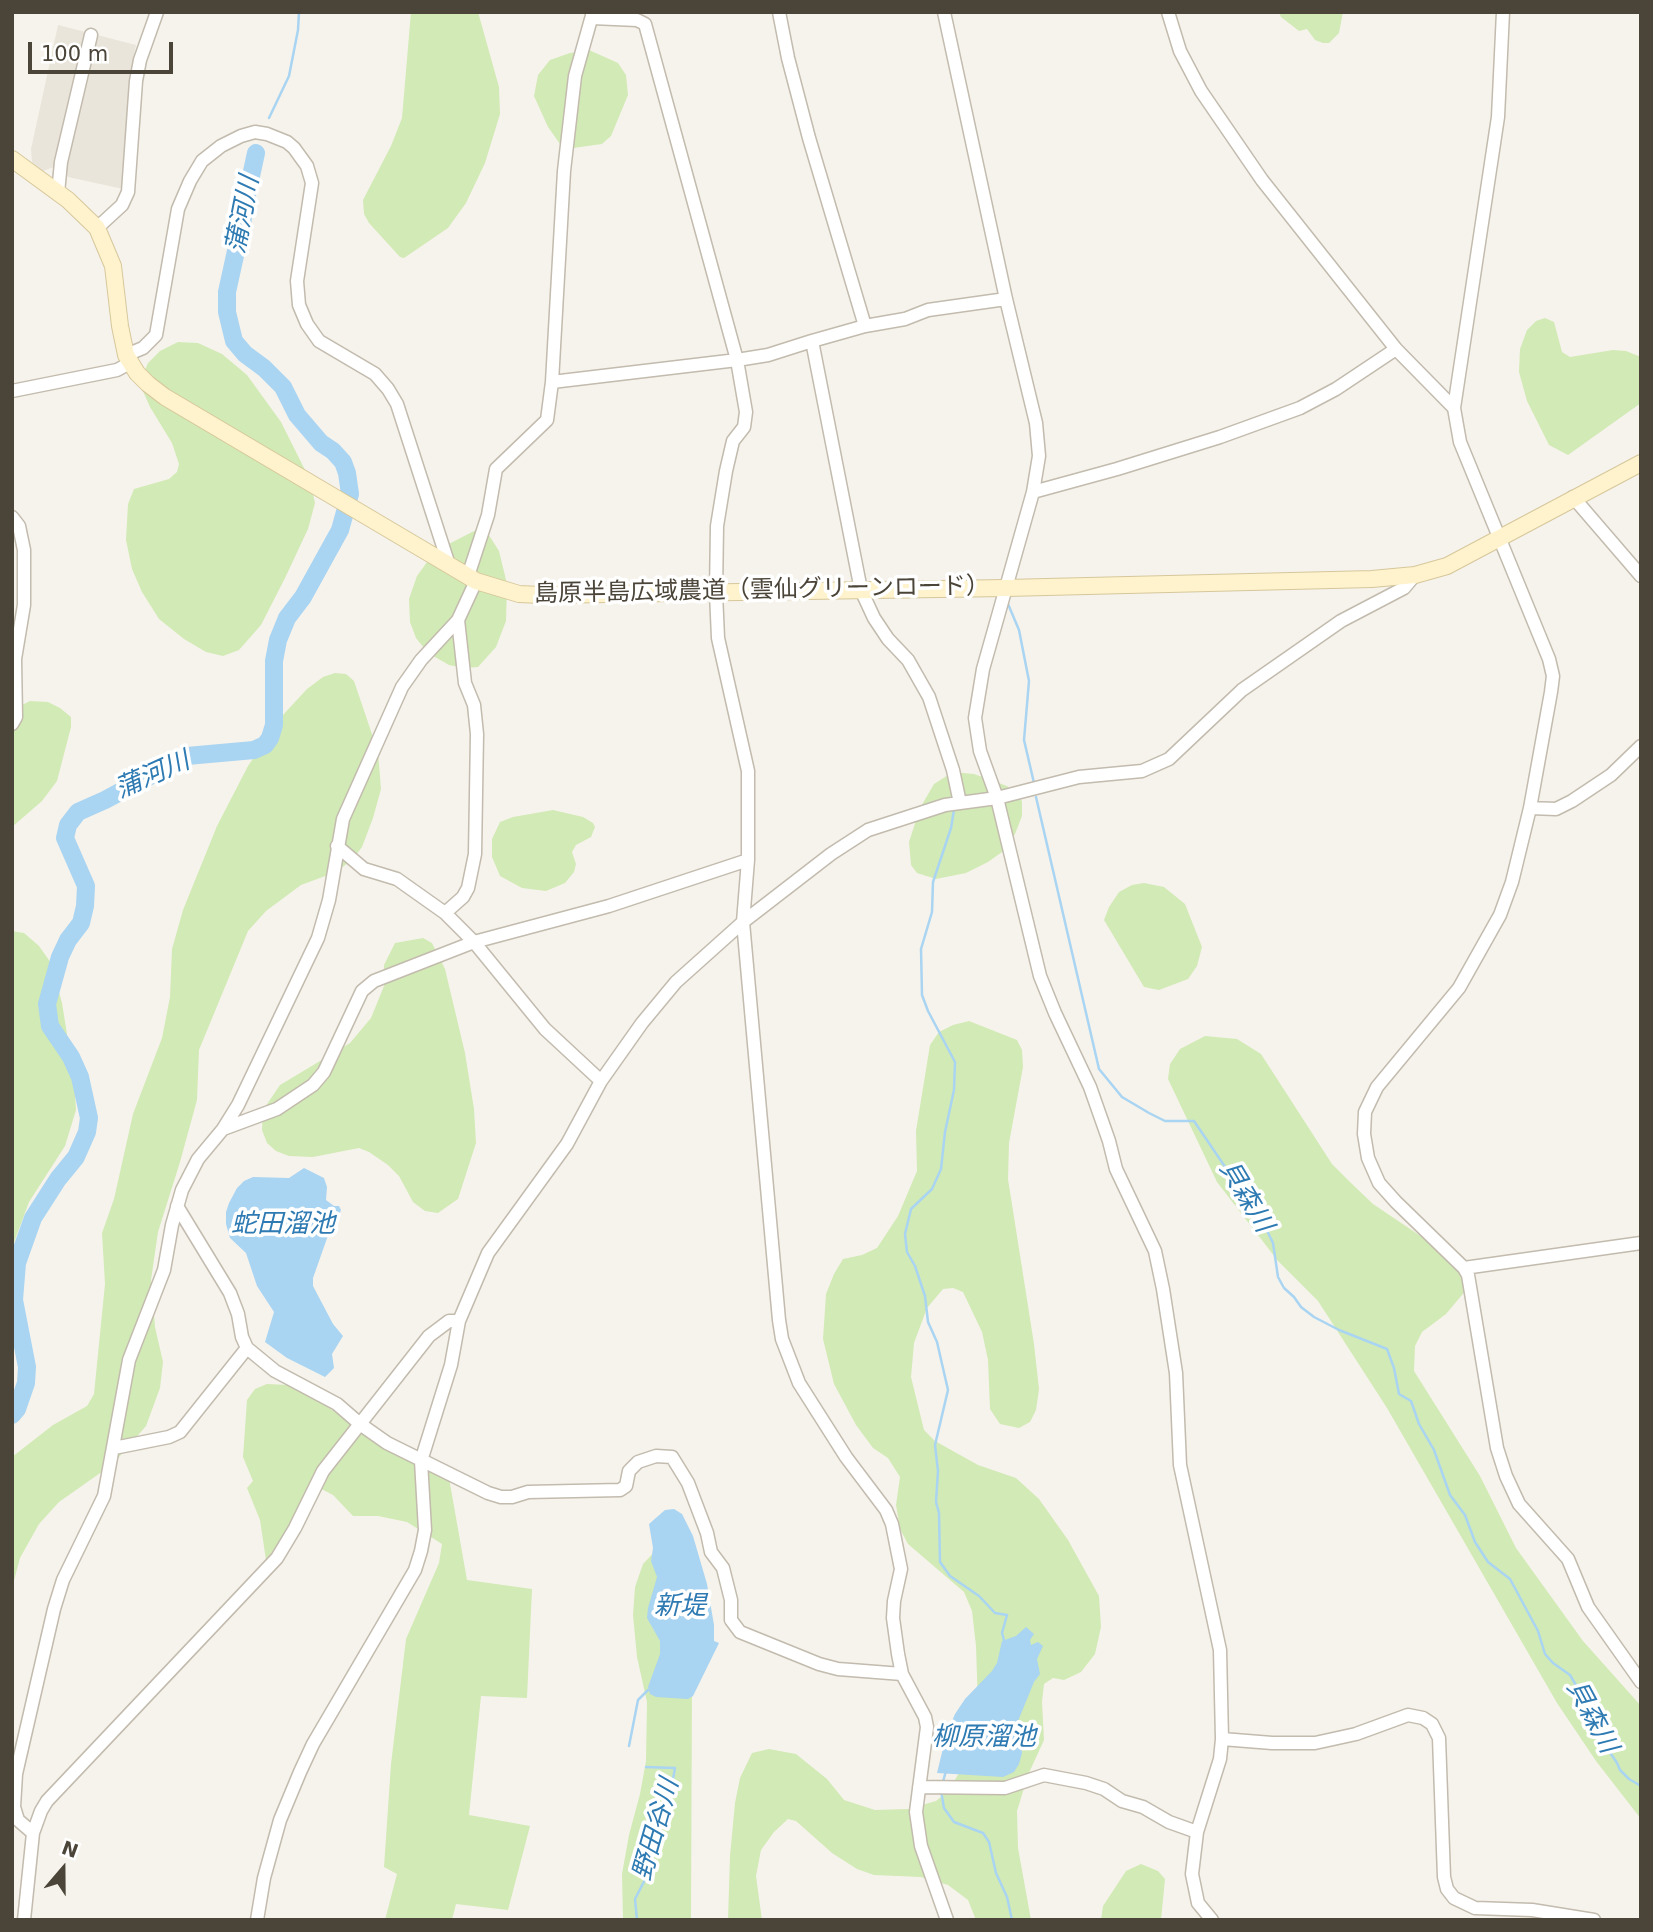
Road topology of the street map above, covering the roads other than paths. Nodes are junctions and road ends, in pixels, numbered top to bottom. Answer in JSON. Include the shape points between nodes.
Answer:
{"nodes":[{"id":1,"x":158,"y":12,"type":"edge"},
{"id":2,"x":779,"y":12,"type":"edge"},
{"id":3,"x":944,"y":12,"type":"edge"},
{"id":4,"x":1168,"y":12,"type":"edge"},
{"id":5,"x":1503,"y":12,"type":"edge"},
{"id":6,"x":593,"y":15,"type":"edge"},
{"id":7,"x":91,"y":35,"type":"dead end"},
{"id":8,"x":12,"y":159,"type":"edge"},
{"id":9,"x":58,"y":193,"type":"junction"},
{"id":10,"x":97,"y":228,"type":"junction"},
{"id":11,"x":1006,"y":299,"type":"junction"},
{"id":12,"x":864,"y":326,"type":"junction"},
{"id":13,"x":812,"y":341,"type":"junction"},
{"id":14,"x":1396,"y":349,"type":"junction"},
{"id":15,"x":128,"y":359,"type":"junction"},
{"id":16,"x":737,"y":360,"type":"junction"},
{"id":17,"x":552,"y":382,"type":"junction"},
{"id":18,"x":12,"y":391,"type":"edge"},
{"id":19,"x":1454,"y":408,"type":"junction"},
{"id":20,"x":1641,"y":463,"type":"edge"},
{"id":21,"x":1033,"y":492,"type":"junction"},
{"id":22,"x":1573,"y":497,"type":"junction"},
{"id":23,"x":12,"y":517,"type":"edge"},
{"id":24,"x":1500,"y":538,"type":"junction"},
{"id":25,"x":449,"y":565,"type":"junction"},
{"id":26,"x":1415,"y":575,"type":"junction"},
{"id":27,"x":1641,"y":576,"type":"edge"},
{"id":28,"x":472,"y":578,"type":"junction"},
{"id":29,"x":1006,"y":588,"type":"junction"},
{"id":30,"x":861,"y":590,"type":"junction"},
{"id":31,"x":716,"y":593,"type":"junction"},
{"id":32,"x":458,"y":620,"type":"junction"},
{"id":33,"x":12,"y":724,"type":"edge"},
{"id":34,"x":1641,"y":746,"type":"edge"},
{"id":35,"x":997,"y":798,"type":"junction"},
{"id":36,"x":960,"y":803,"type":"junction"},
{"id":37,"x":1530,"y":808,"type":"junction"},
{"id":38,"x":337,"y":846,"type":"junction"},
{"id":39,"x":748,"y":860,"type":"junction"},
{"id":40,"x":445,"y":913,"type":"junction"},
{"id":41,"x":743,"y":922,"type":"junction"},
{"id":42,"x":474,"y":942,"type":"junction"},
{"id":43,"x":601,"y":1081,"type":"junction"},
{"id":44,"x":223,"y":1129,"type":"junction"},
{"id":45,"x":177,"y":1206,"type":"junction"},
{"id":46,"x":1641,"y":1243,"type":"edge"},
{"id":47,"x":1465,"y":1268,"type":"junction"},
{"id":48,"x":459,"y":1321,"type":"junction"},
{"id":49,"x":247,"y":1348,"type":"junction"},
{"id":50,"x":360,"y":1424,"type":"junction"},
{"id":51,"x":114,"y":1448,"type":"junction"},
{"id":52,"x":421,"y":1461,"type":"junction"},
{"id":53,"x":902,"y":1674,"type":"junction"},
{"id":54,"x":1641,"y":1682,"type":"edge"},
{"id":55,"x":1222,"y":1740,"type":"junction"},
{"id":56,"x":919,"y":1787,"type":"junction"},
{"id":57,"x":1197,"y":1832,"type":"junction"},
{"id":58,"x":33,"y":1833,"type":"junction"},
{"id":59,"x":24,"y":1920,"type":"edge"},
{"id":60,"x":257,"y":1920,"type":"edge"},
{"id":61,"x":947,"y":1920,"type":"edge"},
{"id":62,"x":1212,"y":1920,"type":"edge"},
{"id":63,"x":1594,"y":1920,"type":"edge"}],
"edges":[{"from":1,"to":10,"type":"street","via":[[136,81],[128,192],[122,205]]},
{"from":2,"to":12,"type":"street","via":[[805,125]]},
{"from":3,"to":11,"type":"street"},
{"from":4,"to":14,"type":"street","via":[[1180,51],[1201,91],[1262,180]]},
{"from":5,"to":19,"type":"street","via":[[1498,117]]},
{"from":6,"to":16,"type":"street","via":[[645,24]]},
{"from":6,"to":17,"type":"street","via":[[575,76],[564,171]]},
{"from":7,"to":9,"type":"street"},
{"from":8,"to":9,"type":"street"},
{"from":9,"to":10,"type":"street"},
{"from":10,"to":15,"type":"street","via":[[113,266]]},
{"from":11,"to":12,"type":"street","via":[[928,310]]},
{"from":11,"to":21,"type":"street","via":[[1035,423],[1039,456]]},
{"from":12,"to":13,"type":"street"},
{"from":13,"to":16,"type":"street"},
{"from":13,"to":30,"type":"street"},
{"from":14,"to":19,"type":"street"},
{"from":14,"to":21,"type":"street","via":[[1300,408],[1220,437]]},
{"from":15,"to":18,"type":"street","via":[[117,370]]},
{"from":15,"to":25,"type":"street","name":"島原半島広域農道（雲仙グリーンロード）","via":[[165,397]]},
{"from":15,"to":25,"type":"street","via":[[156,335],[178,209],[202,162],[221,146],[255,132],[287,142],[307,166],[312,183],[297,281],[299,305],[319,341],[374,374],[397,404]]},
{"from":16,"to":17,"type":"street"},
{"from":16,"to":31,"type":"street","via":[[746,412],[726,471],[717,526]]},
{"from":17,"to":28,"type":"street","via":[[547,420],[496,469]]},
{"from":19,"to":24,"type":"street","via":[[1461,442]]},
{"from":20,"to":22,"type":"street","name":"島原半島広域農道（雲仙グリーンロード）"},
{"from":21,"to":29,"type":"street"},
{"from":22,"to":24,"type":"street","name":"島原半島広域農道（雲仙グリーンロード）"},
{"from":22,"to":27,"type":"street"},
{"from":23,"to":33,"type":"street","via":[[19,526],[24,550],[24,605],[15,659],[16,717]]},
{"from":24,"to":26,"type":"street","name":"島原半島広域農道（雲仙グリーンロード）","via":[[1447,566]]},
{"from":24,"to":37,"type":"street","via":[[1553,676]]},
{"from":25,"to":28,"type":"street","name":"島原半島広域農道（雲仙グリーンロード）"},
{"from":26,"to":29,"type":"street","name":"島原半島広域農道（雲仙グリーンロード）"},
{"from":26,"to":35,"type":"street","via":[[1405,588],[1341,621],[1242,690],[1169,759],[1142,772],[1079,777]]},
{"from":28,"to":31,"type":"street","name":"島原半島広域農道（雲仙グリーンロード）","via":[[541,596]]},
{"from":28,"to":32,"type":"street"},
{"from":29,"to":30,"type":"street","name":"島原半島広域農道（雲仙グリーンロード）"},
{"from":29,"to":35,"type":"street","via":[[983,669],[975,718],[980,751]]},
{"from":30,"to":31,"type":"street","name":"島原半島広域農道（雲仙グリーンロード）"},
{"from":30,"to":36,"type":"street","via":[[874,618],[908,660],[929,697]]},
{"from":31,"to":39,"type":"street","via":[[718,638],[748,771]]},
{"from":32,"to":38,"type":"street","via":[[402,687],[353,793]]},
{"from":32,"to":40,"type":"street","via":[[477,734],[475,854],[468,888]]},
{"from":34,"to":37,"type":"street","via":[[1611,775],[1572,801],[1556,808]]},
{"from":35,"to":36,"type":"street"},
{"from":35,"to":55,"type":"street","via":[[1040,976],[1090,1087],[1115,1169],[1156,1251],[1176,1373],[1180,1465],[1220,1650]]},
{"from":36,"to":41,"type":"street","via":[[868,830]]},
{"from":37,"to":47,"type":"street","via":[[1511,882],[1486,943],[1459,988],[1377,1087],[1366,1112],[1368,1158],[1379,1182]]},
{"from":38,"to":40,"type":"street","via":[[364,869],[397,878]]},
{"from":38,"to":44,"type":"street","via":[[318,938]]},
{"from":39,"to":41,"type":"street"},
{"from":39,"to":42,"type":"street","via":[[609,906]]},
{"from":40,"to":42,"type":"street"},
{"from":41,"to":43,"type":"street","via":[[676,982]]},
{"from":41,"to":53,"type":"street","via":[[782,1339],[799,1383],[892,1524],[901,1569],[893,1618]]},
{"from":42,"to":43,"type":"street","via":[[545,1029]]},
{"from":42,"to":44,"type":"street","via":[[374,981],[362,991],[324,1072],[313,1085],[277,1109]]},
{"from":43,"to":48,"type":"street","via":[[567,1144],[488,1254]]},
{"from":44,"to":45,"type":"street","via":[[189,1173]]},
{"from":45,"to":49,"type":"street","via":[[230,1293]]},
{"from":45,"to":51,"type":"street","via":[[164,1270],[130,1360]]},
{"from":46,"to":47,"type":"street"},
{"from":47,"to":54,"type":"street","via":[[1506,1476],[1520,1504],[1568,1559],[1588,1607]]},
{"from":48,"to":50,"type":"street","via":[[449,1321],[429,1336]]},
{"from":48,"to":52,"type":"street","via":[[451,1365]]},
{"from":49,"to":50,"type":"street","via":[[275,1371],[337,1404]]},
{"from":49,"to":51,"type":"street","via":[[180,1432]]},
{"from":50,"to":52,"type":"street"},
{"from":50,"to":58,"type":"street","via":[[323,1471],[276,1558],[47,1801]]},
{"from":51,"to":58,"type":"street","via":[[104,1496],[76,1549],[54,1609],[16,1774],[14,1807],[18,1820]]},
{"from":52,"to":53,"type":"street","via":[[488,1493],[512,1497],[528,1492],[620,1490],[638,1462],[672,1457],[688,1483],[712,1552],[723,1568],[731,1620],[740,1632],[818,1664]]},
{"from":52,"to":60,"type":"street","via":[[425,1530],[415,1570],[300,1772],[280,1820]]},
{"from":53,"to":56,"type":"street","via":[[927,1727]]},
{"from":55,"to":57,"type":"street"},
{"from":55,"to":63,"type":"street","via":[[1315,1743],[1408,1715],[1423,1718],[1439,1738],[1444,1877],[1454,1898],[1480,1909],[1531,1910]]},
{"from":56,"to":57,"type":"street","via":[[1005,1788],[1044,1775],[1104,1789]]},
{"from":56,"to":61,"type":"street","via":[[916,1812],[921,1846]]},
{"from":57,"to":62,"type":"street","via":[[1193,1890]]},
{"from":58,"to":59,"type":"street"}]}
